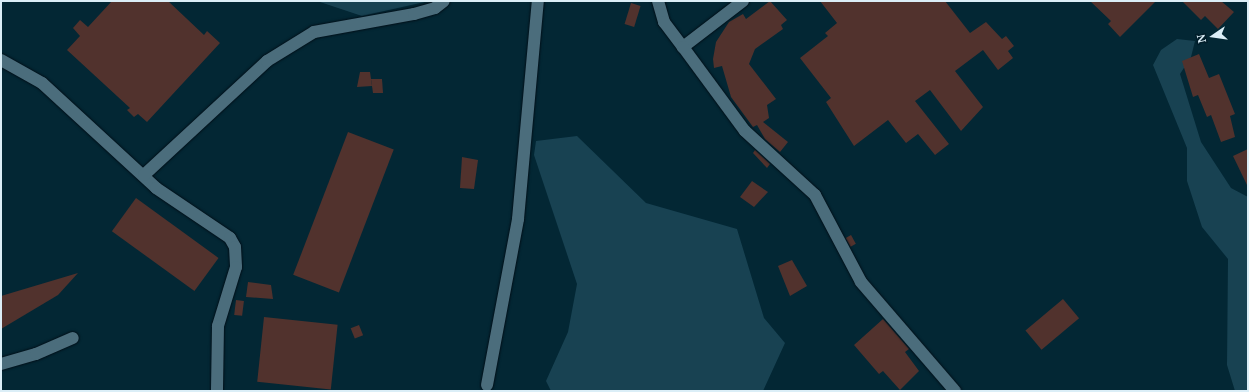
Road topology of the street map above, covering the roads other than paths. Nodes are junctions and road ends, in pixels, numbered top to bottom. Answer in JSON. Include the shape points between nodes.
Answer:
{"nodes":[{"id":1,"x":444,"y":1,"type":"edge"},
{"id":2,"x":538,"y":1,"type":"edge"},
{"id":3,"x":658,"y":1,"type":"edge"},
{"id":4,"x":743,"y":1,"type":"edge"},
{"id":5,"x":683,"y":47,"type":"junction"},
{"id":6,"x":1,"y":60,"type":"edge"},
{"id":7,"x":144,"y":175,"type":"junction"},
{"id":8,"x":73,"y":338,"type":"dead end"},
{"id":9,"x":1,"y":364,"type":"edge"},
{"id":10,"x":487,"y":385,"type":"dead end"},
{"id":11,"x":217,"y":391,"type":"edge"},
{"id":12,"x":955,"y":391,"type":"edge"}],
"edges":[{"from":1,"to":7,"type":"street","via":[[435,8],[414,14],[314,32],[267,61]]},
{"from":2,"to":10,"type":"street","via":[[518,219]]},
{"from":3,"to":5,"type":"street","via":[[664,22]]},
{"from":4,"to":5,"type":"street"},
{"from":5,"to":12,"type":"street","via":[[745,131],[815,195],[861,282]]},
{"from":6,"to":7,"type":"street","via":[[42,82]]},
{"from":7,"to":11,"type":"street","via":[[156,188],[230,238],[235,246],[236,268],[218,326]]},
{"from":8,"to":9,"type":"street","via":[[36,354]]}]}
